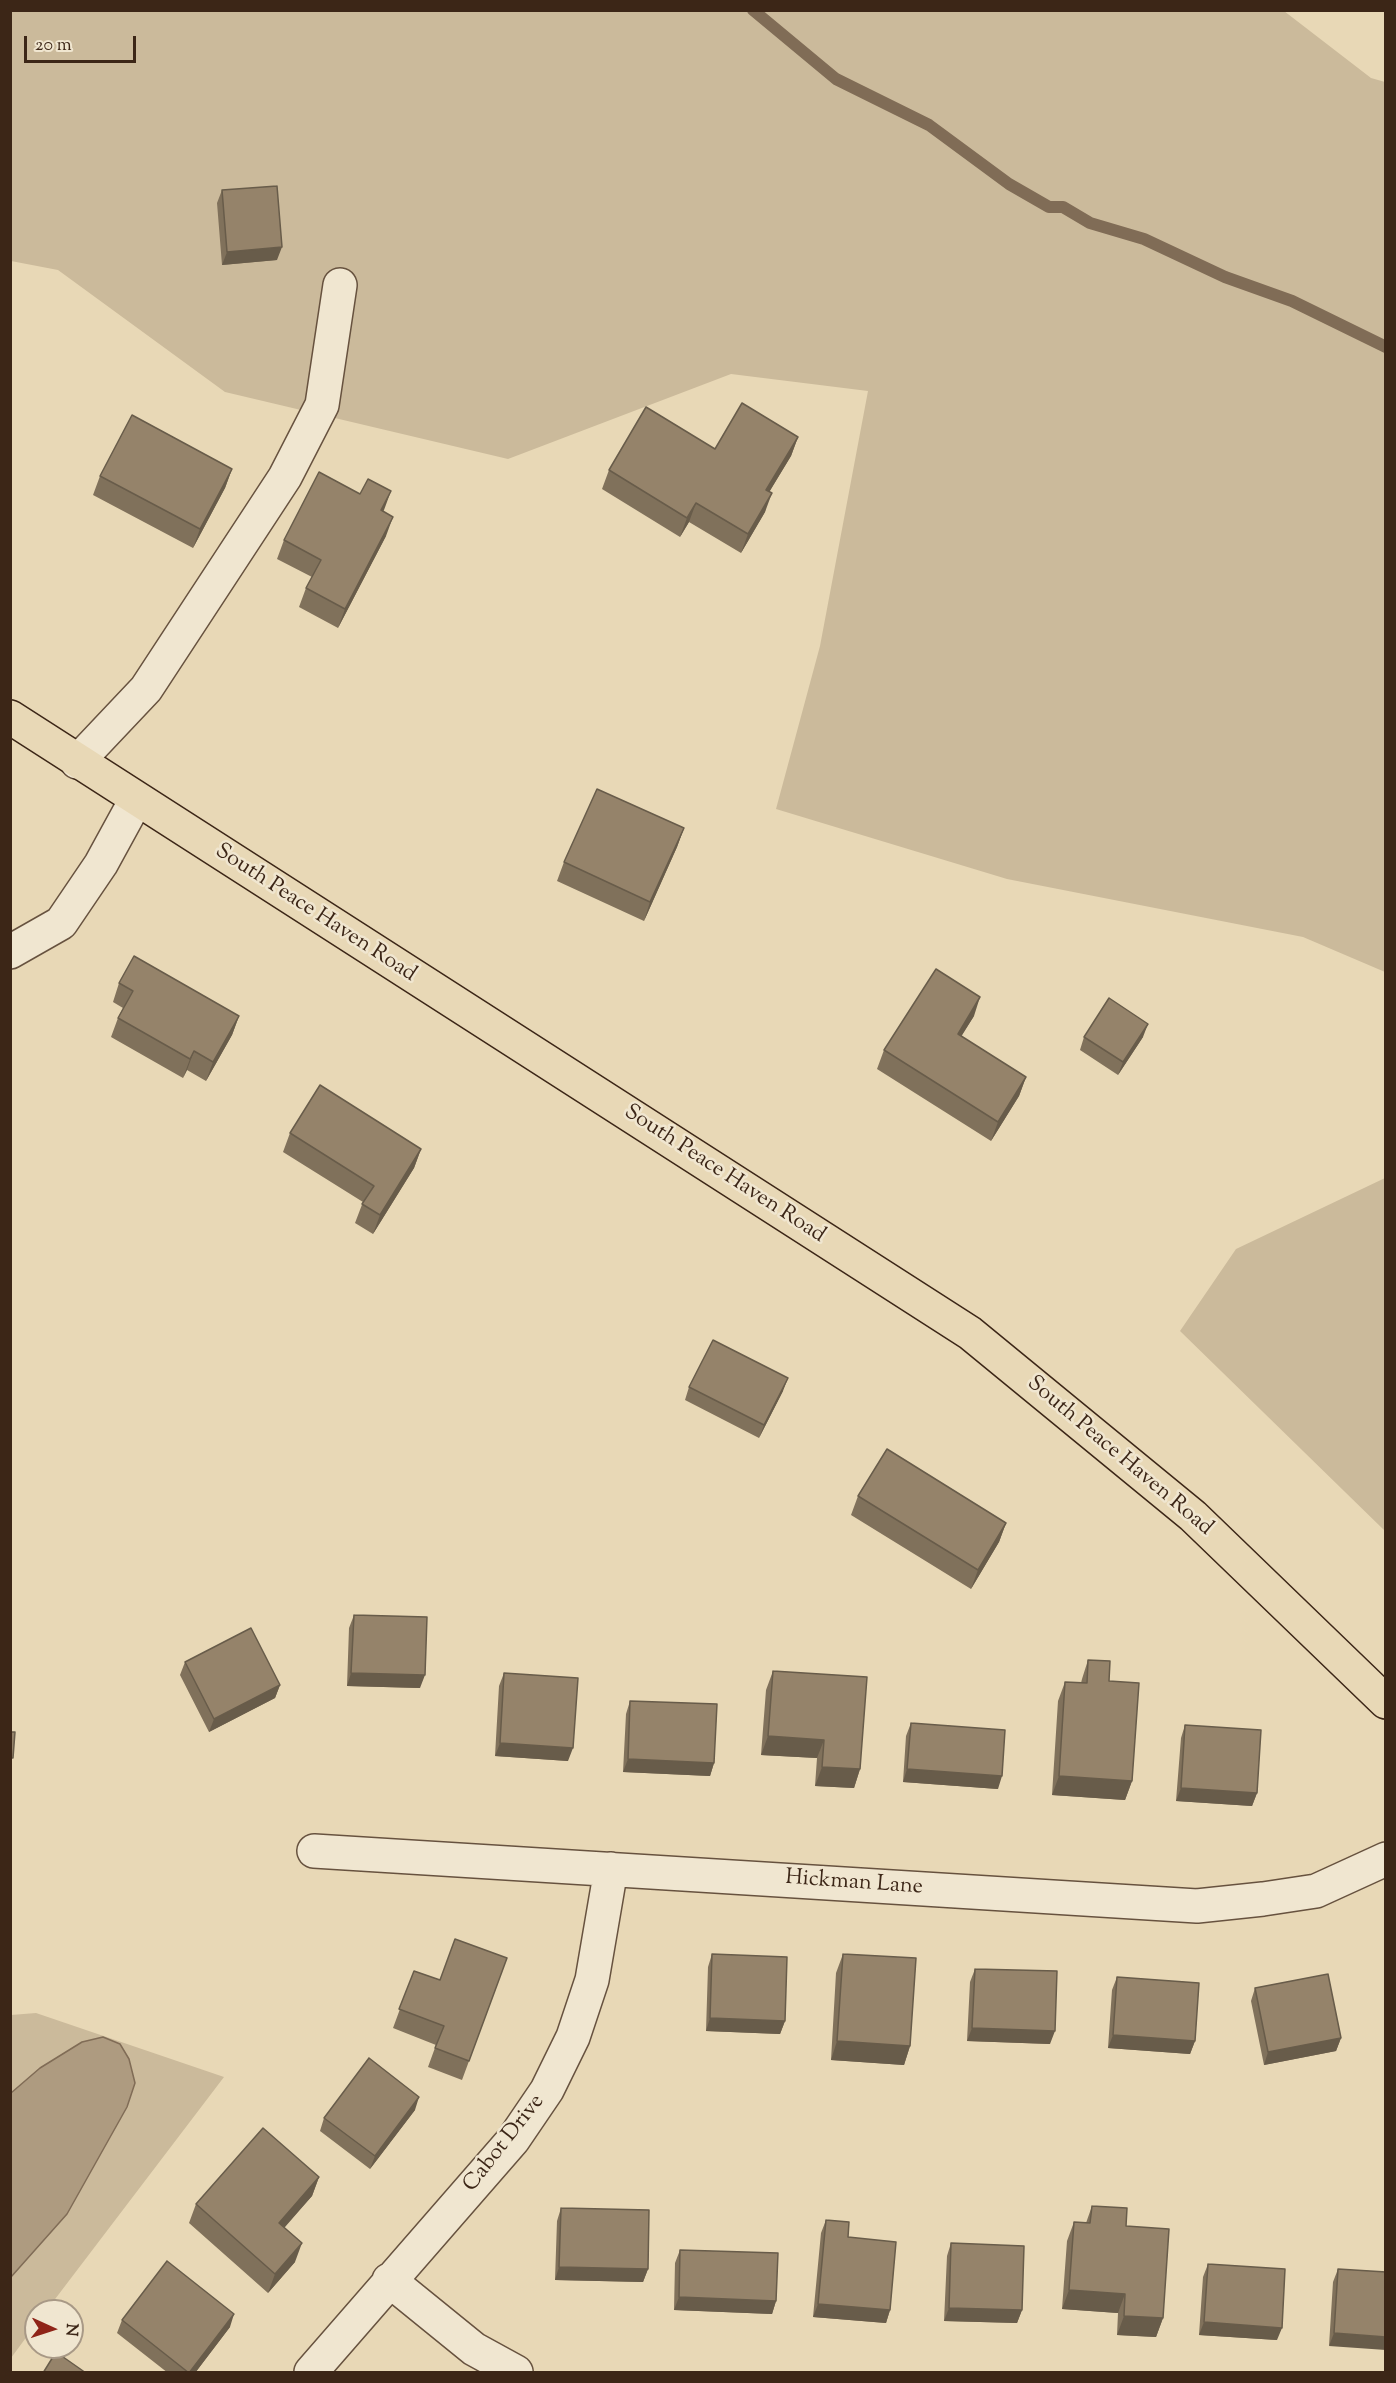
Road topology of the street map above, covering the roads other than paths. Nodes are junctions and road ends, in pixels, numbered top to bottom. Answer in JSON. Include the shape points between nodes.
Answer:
{"nodes":[{"id":1,"x":340,"y":285,"type":"dead end"},
{"id":2,"x":10,"y":717,"type":"edge"},
{"id":3,"x":77,"y":762,"type":"junction"},
{"id":4,"x":136,"y":800,"type":"junction"},
{"id":5,"x":10,"y":952,"type":"edge"},
{"id":6,"x":1386,"y":1702,"type":"edge"},
{"id":7,"x":314,"y":1851,"type":"dead end"},
{"id":8,"x":1386,"y":1859,"type":"edge"},
{"id":9,"x":611,"y":1869,"type":"junction"},
{"id":10,"x":389,"y":2280,"type":"junction"},
{"id":11,"x":310,"y":2373,"type":"edge"},
{"id":12,"x":516,"y":2373,"type":"edge"}],
"edges":[{"from":1,"to":3,"type":"street","via":[[322,405],[285,477],[147,689]]},
{"from":2,"to":3,"type":"main road","name":"South Peace Haven Road"},
{"from":3,"to":4,"type":"main road","name":"South Peace Haven Road"},
{"from":4,"to":5,"type":"street","via":[[101,864],[61,923]]},
{"from":4,"to":6,"type":"main road","name":"South Peace Haven Road","via":[[970,1333],[1194,1516]]},
{"from":7,"to":9,"type":"street","name":"Hickman Lane"},
{"from":8,"to":9,"type":"street","name":"Hickman Lane","via":[[1316,1891],[1197,1906]]},
{"from":9,"to":10,"type":"street","name":"Cabot Drive","via":[[592,1980],[573,2037],[547,2090],[513,2140]]},
{"from":10,"to":11,"type":"street","name":"Cabot Drive"},
{"from":10,"to":12,"type":"street","via":[[474,2349]]}]}
